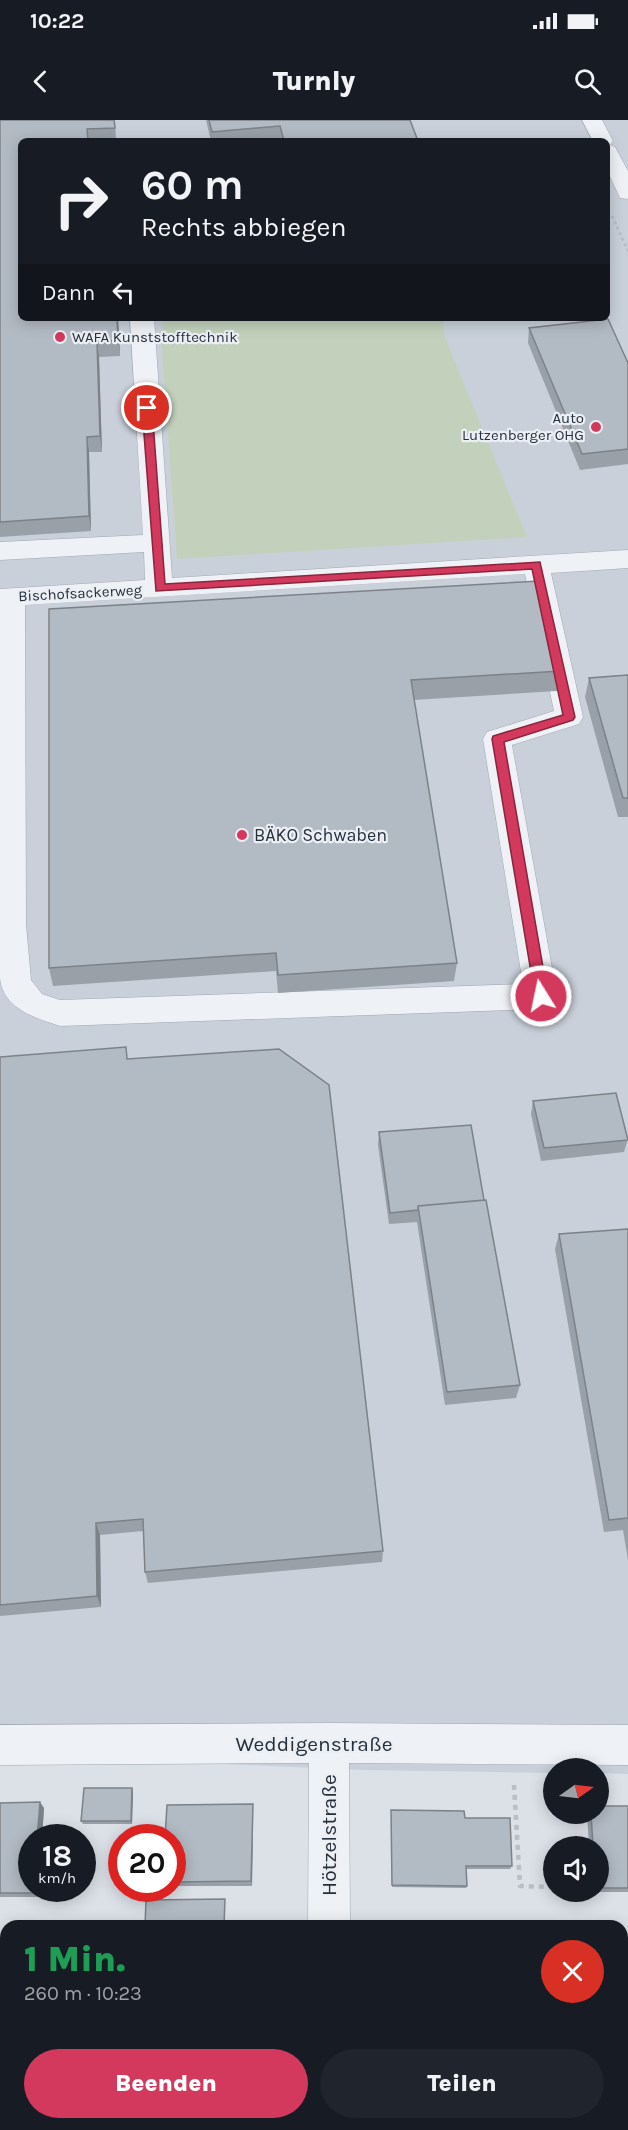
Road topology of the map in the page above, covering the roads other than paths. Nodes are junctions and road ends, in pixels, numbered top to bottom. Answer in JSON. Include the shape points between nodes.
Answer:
{"nodes":[{"id":1,"x":592,"y":120,"type":"edge"},
{"id":2,"x":601,"y":138,"type":"edge"},
{"id":3,"x":610,"y":155,"type":"edge"},
{"id":4,"x":628,"y":193,"type":"edge"},
{"id":5,"x":142,"y":321,"type":"edge"},
{"id":6,"x":156,"y":543,"type":"junction"},
{"id":7,"x":0,"y":551,"type":"edge"},
{"id":8,"x":628,"y":559,"type":"edge"},
{"id":9,"x":536,"y":565,"type":"junction"},
{"id":10,"x":159,"y":588,"type":"junction"},
{"id":11,"x":6,"y":597,"type":"edge"},
{"id":12,"x":329,"y":1743,"type":"junction"},
{"id":13,"x":0,"y":1745,"type":"edge"},
{"id":14,"x":628,"y":1745,"type":"edge"},
{"id":15,"x":329,"y":1920,"type":"edge"}],
"edges":[{"from":1,"to":2,"type":"street"},
{"from":3,"to":4,"type":"street"},
{"from":5,"to":6,"type":"street"},
{"from":6,"to":7,"type":"street"},
{"from":6,"to":10,"type":"street"},
{"from":8,"to":9,"type":"street","name":"Bischofsackerweg"},
{"from":9,"to":10,"type":"street","name":"Bischofsackerweg"},
{"from":9,"to":11,"type":"street","via":[[569,717],[497,739],[541,996],[60,1013],[31,1003],[16,982],[11,924]]},
{"from":10,"to":11,"type":"street","name":"Bischofsackerweg"},
{"from":12,"to":13,"type":"street","name":"Weddigenstraße"},
{"from":12,"to":14,"type":"street","name":"Weddigenstraße"},
{"from":12,"to":15,"type":"street","name":"Hötzelstraße"}]}
